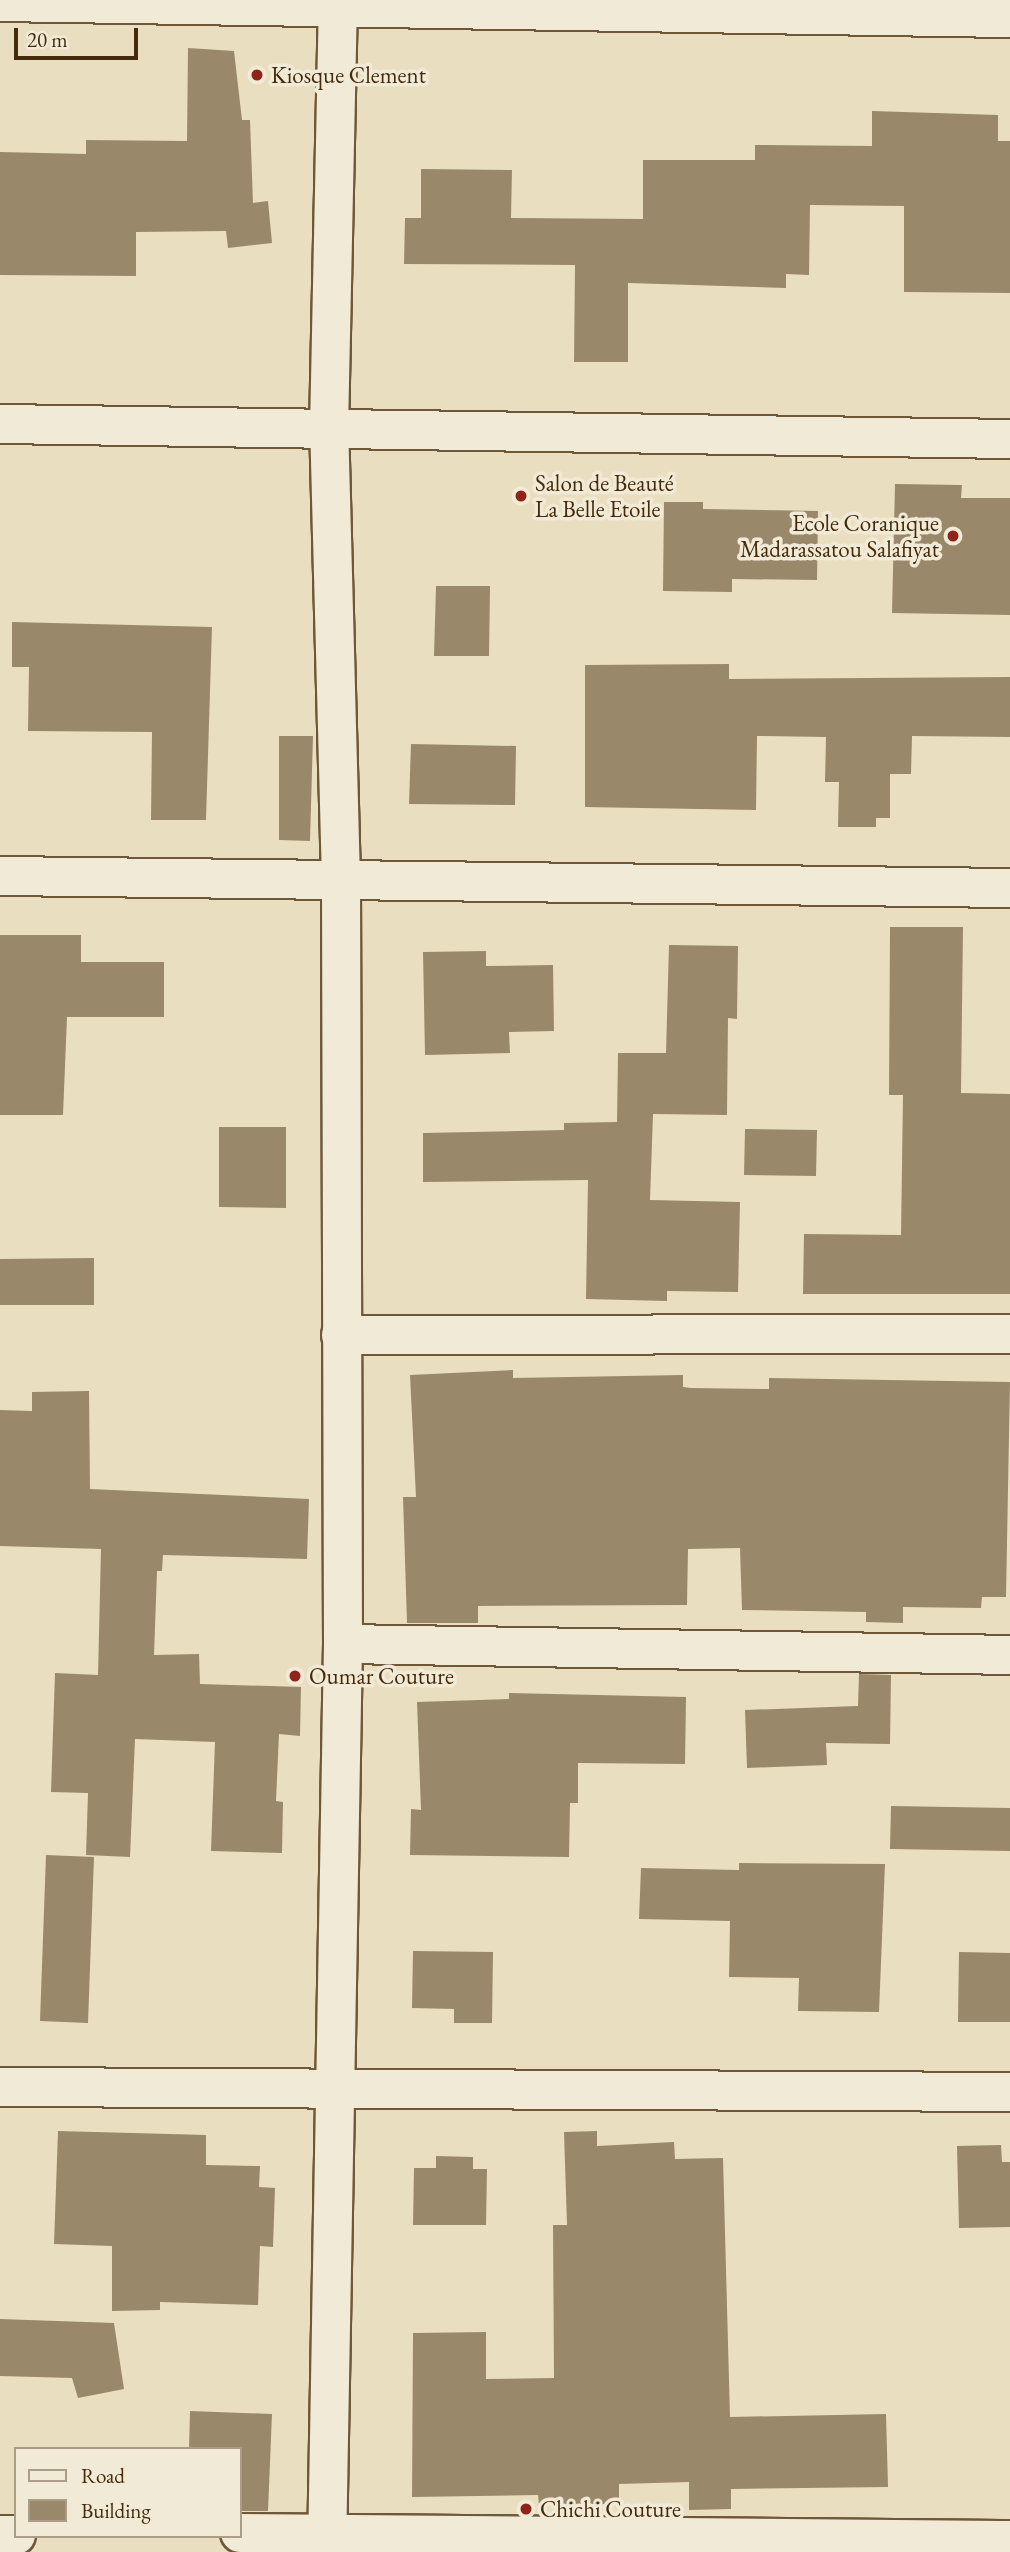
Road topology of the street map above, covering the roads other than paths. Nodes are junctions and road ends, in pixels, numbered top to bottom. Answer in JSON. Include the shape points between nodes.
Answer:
{"nodes":[{"id":1,"x":0,"y":2,"type":"edge"},
{"id":2,"x":338,"y":3,"type":"edge"},
{"id":3,"x":1010,"y":18,"type":"edge"},
{"id":4,"x":0,"y":424,"type":"edge"},
{"id":5,"x":329,"y":429,"type":"junction"},
{"id":6,"x":1010,"y":439,"type":"edge"},
{"id":7,"x":0,"y":876,"type":"edge"},
{"id":8,"x":341,"y":880,"type":"junction"},
{"id":9,"x":1010,"y":888,"type":"edge"},
{"id":10,"x":1010,"y":1334,"type":"edge"},
{"id":11,"x":341,"y":1335,"type":"junction"},
{"id":12,"x":343,"y":1644,"type":"junction"},
{"id":13,"x":1010,"y":1655,"type":"edge"},
{"id":14,"x":0,"y":2087,"type":"edge"},
{"id":15,"x":335,"y":2088,"type":"junction"},
{"id":16,"x":1010,"y":2092,"type":"edge"},
{"id":17,"x":242,"y":2533,"type":"edge"},
{"id":18,"x":1010,"y":2540,"type":"edge"},
{"id":19,"x":327,"y":2542,"type":"edge"}],
"edges":[{"from":1,"to":2,"type":"street"},
{"from":2,"to":3,"type":"street"},
{"from":2,"to":5,"type":"street"},
{"from":4,"to":5,"type":"street"},
{"from":5,"to":6,"type":"street"},
{"from":5,"to":8,"type":"street"},
{"from":7,"to":8,"type":"street"},
{"from":8,"to":9,"type":"street"},
{"from":8,"to":11,"type":"street"},
{"from":10,"to":11,"type":"street"},
{"from":11,"to":12,"type":"street"},
{"from":12,"to":13,"type":"street"},
{"from":12,"to":15,"type":"street"},
{"from":14,"to":15,"type":"street"},
{"from":15,"to":16,"type":"street"},
{"from":15,"to":19,"type":"street"},
{"from":17,"to":19,"type":"street"},
{"from":18,"to":19,"type":"street"}]}
